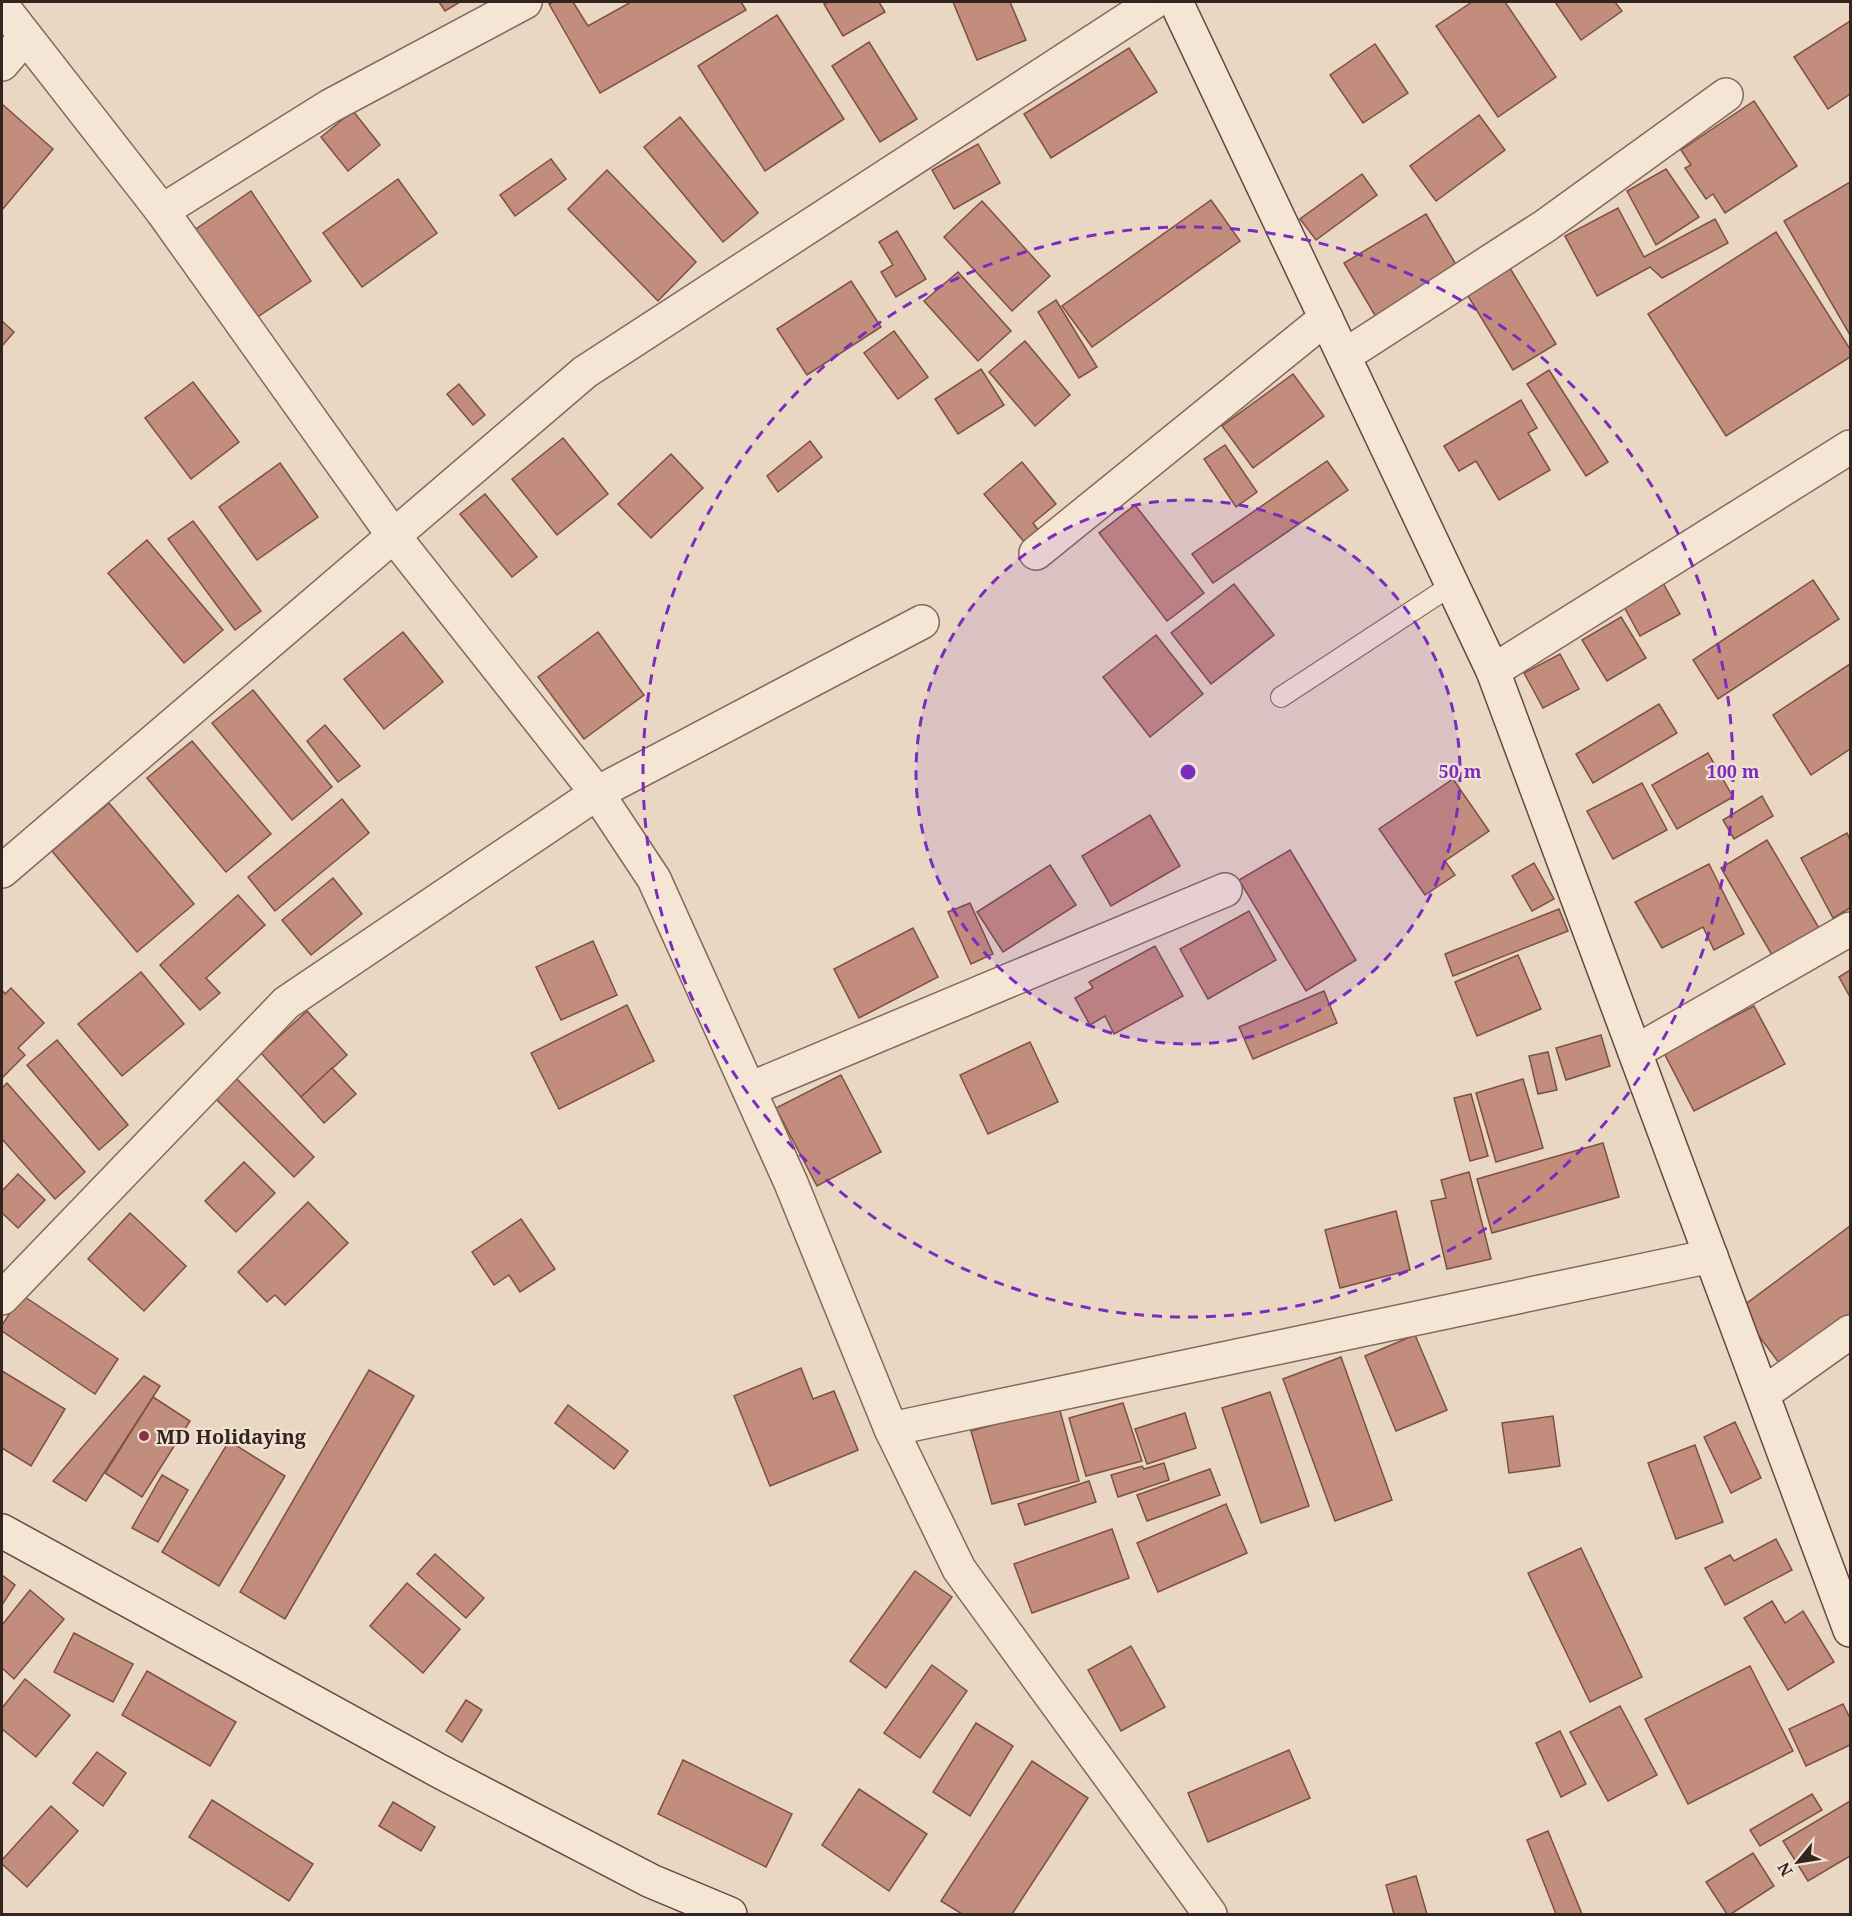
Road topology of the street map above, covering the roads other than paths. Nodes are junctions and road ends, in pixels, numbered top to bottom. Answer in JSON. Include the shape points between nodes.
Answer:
{"nodes":[{"id":1,"x":525,"y":2,"type":"edge"},
{"id":2,"x":1154,"y":2,"type":"edge"},
{"id":3,"x":1176,"y":2,"type":"edge"},
{"id":4,"x":2,"y":6,"type":"edge"},
{"id":5,"x":26,"y":37,"type":"junction"},
{"id":6,"x":2,"y":64,"type":"edge"},
{"id":7,"x":1726,"y":95,"type":"dead end"},
{"id":8,"x":162,"y":211,"type":"junction"},
{"id":9,"x":1326,"y":318,"type":"junction"},
{"id":10,"x":1344,"y":356,"type":"junction"},
{"id":11,"x":1851,"y":447,"type":"edge"},
{"id":12,"x":393,"y":535,"type":"junction"},
{"id":13,"x":1036,"y":553,"type":"dead end"},
{"id":14,"x":1452,"y":585,"type":"junction"},
{"id":15,"x":922,"y":622,"type":"dead end"},
{"id":16,"x":1493,"y":671,"type":"junction"},
{"id":17,"x":1281,"y":697,"type":"dead end"},
{"id":18,"x":597,"y":793,"type":"junction"},
{"id":19,"x":2,"y":871,"type":"edge"},
{"id":20,"x":1225,"y":890,"type":"dead end"},
{"id":21,"x":1851,"y":929,"type":"edge"},
{"id":22,"x":1635,"y":1052,"type":"junction"},
{"id":23,"x":750,"y":1089,"type":"junction"},
{"id":24,"x":1711,"y":1256,"type":"junction"},
{"id":25,"x":2,"y":1298,"type":"edge"},
{"id":26,"x":1851,"y":1332,"type":"edge"},
{"id":27,"x":1763,"y":1395,"type":"junction"},
{"id":28,"x":891,"y":1429,"type":"junction"},
{"id":29,"x":2,"y":1531,"type":"edge"},
{"id":30,"x":1851,"y":1630,"type":"edge"},
{"id":31,"x":730,"y":1914,"type":"edge"},
{"id":32,"x":1210,"y":1914,"type":"edge"}],
"edges":[{"from":1,"to":8,"type":"street","via":[[330,106]]},
{"from":2,"to":12,"type":"street","via":[[585,372]]},
{"from":3,"to":9,"type":"street"},
{"from":4,"to":5,"type":"street"},
{"from":5,"to":6,"type":"street"},
{"from":5,"to":8,"type":"street"},
{"from":7,"to":10,"type":"street","via":[[1545,226]]},
{"from":8,"to":12,"type":"street"},
{"from":9,"to":10,"type":"street"},
{"from":9,"to":13,"type":"street"},
{"from":10,"to":14,"type":"street"},
{"from":11,"to":16,"type":"street"},
{"from":12,"to":18,"type":"street"},
{"from":12,"to":19,"type":"street"},
{"from":14,"to":16,"type":"street"},
{"from":14,"to":17,"type":"lane"},
{"from":15,"to":18,"type":"street"},
{"from":16,"to":22,"type":"street"},
{"from":18,"to":23,"type":"street","via":[[654,879]]},
{"from":18,"to":25,"type":"street","via":[[286,1003]]},
{"from":20,"to":23,"type":"street"},
{"from":21,"to":22,"type":"street"},
{"from":22,"to":24,"type":"street"},
{"from":23,"to":28,"type":"street"},
{"from":24,"to":27,"type":"street"},
{"from":24,"to":28,"type":"street"},
{"from":26,"to":27,"type":"street"},
{"from":27,"to":30,"type":"street"},
{"from":28,"to":32,"type":"street","via":[[959,1569]]},
{"from":29,"to":31,"type":"street","via":[[451,1777],[651,1881]]}]}
